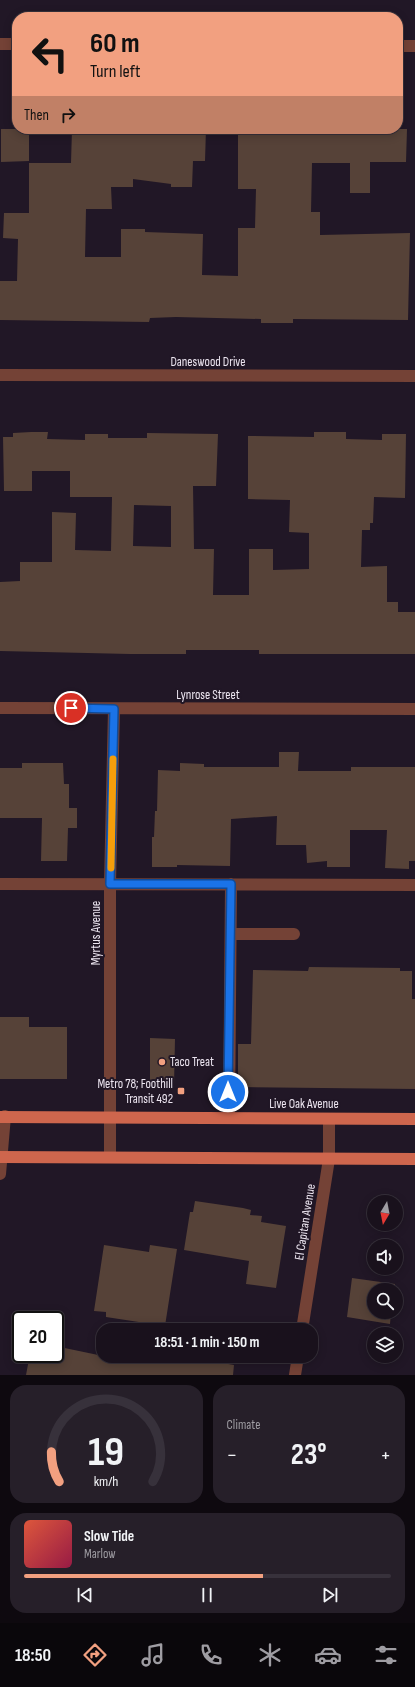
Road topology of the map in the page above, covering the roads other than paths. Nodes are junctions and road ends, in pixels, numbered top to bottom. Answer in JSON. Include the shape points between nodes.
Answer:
{"nodes":[{"id":1,"x":0,"y":44,"type":"edge"},
{"id":2,"x":12,"y":44,"type":"edge"},
{"id":3,"x":403,"y":46,"type":"edge"},
{"id":4,"x":415,"y":46,"type":"edge"},
{"id":5,"x":0,"y":376,"type":"edge"},
{"id":6,"x":415,"y":376,"type":"edge"},
{"id":7,"x":0,"y":708,"type":"edge"},
{"id":8,"x":114,"y":709,"type":"junction"},
{"id":9,"x":415,"y":709,"type":"edge"},
{"id":10,"x":0,"y":884,"type":"edge"},
{"id":11,"x":110,"y":884,"type":"junction"},
{"id":12,"x":231,"y":884,"type":"junction"},
{"id":13,"x":415,"y":885,"type":"edge"},
{"id":14,"x":231,"y":934,"type":"junction"},
{"id":15,"x":294,"y":934,"type":"dead end"},
{"id":16,"x":3,"y":1117,"type":"edge"},
{"id":17,"x":110,"y":1117,"type":"junction"},
{"id":18,"x":229,"y":1118,"type":"junction"},
{"id":19,"x":329,"y":1119,"type":"junction"},
{"id":20,"x":415,"y":1119,"type":"edge"},
{"id":21,"x":1,"y":1157,"type":"edge"},
{"id":22,"x":110,"y":1158,"type":"junction"},
{"id":23,"x":329,"y":1159,"type":"junction"},
{"id":24,"x":415,"y":1159,"type":"edge"},
{"id":25,"x":0,"y":1174,"type":"edge"},
{"id":26,"x":303,"y":1323,"type":"edge"},
{"id":27,"x":297,"y":1363,"type":"edge"},
{"id":28,"x":295,"y":1375,"type":"edge"}],
"edges":[{"from":1,"to":2,"type":"street"},
{"from":3,"to":4,"type":"street"},
{"from":5,"to":6,"type":"street","name":"Daneswood Drive"},
{"from":7,"to":8,"type":"street","name":"Lynrose Street"},
{"from":8,"to":9,"type":"street","name":"Lynrose Street"},
{"from":8,"to":11,"type":"street","name":"Myrtus Avenue"},
{"from":10,"to":11,"type":"street"},
{"from":11,"to":12,"type":"street"},
{"from":11,"to":17,"type":"street","name":"Myrtus Avenue"},
{"from":12,"to":13,"type":"street"},
{"from":12,"to":14,"type":"street"},
{"from":14,"to":15,"type":"street"},
{"from":14,"to":18,"type":"street"},
{"from":16,"to":17,"type":"main road","name":"Live Oak Avenue"},
{"from":16,"to":21,"type":"street"},
{"from":17,"to":18,"type":"main road","name":"Live Oak Avenue"},
{"from":17,"to":22,"type":"street","name":"Myrtus Avenue"},
{"from":18,"to":19,"type":"main road","name":"Live Oak Avenue"},
{"from":19,"to":20,"type":"main road","name":"Live Oak Avenue"},
{"from":19,"to":23,"type":"street","name":"El Capitan Avenue"},
{"from":21,"to":22,"type":"main road"},
{"from":21,"to":25,"type":"street"},
{"from":22,"to":23,"type":"main road"},
{"from":23,"to":24,"type":"main road"},
{"from":23,"to":26,"type":"street","name":"El Capitan Avenue"},
{"from":27,"to":28,"type":"street"}]}
